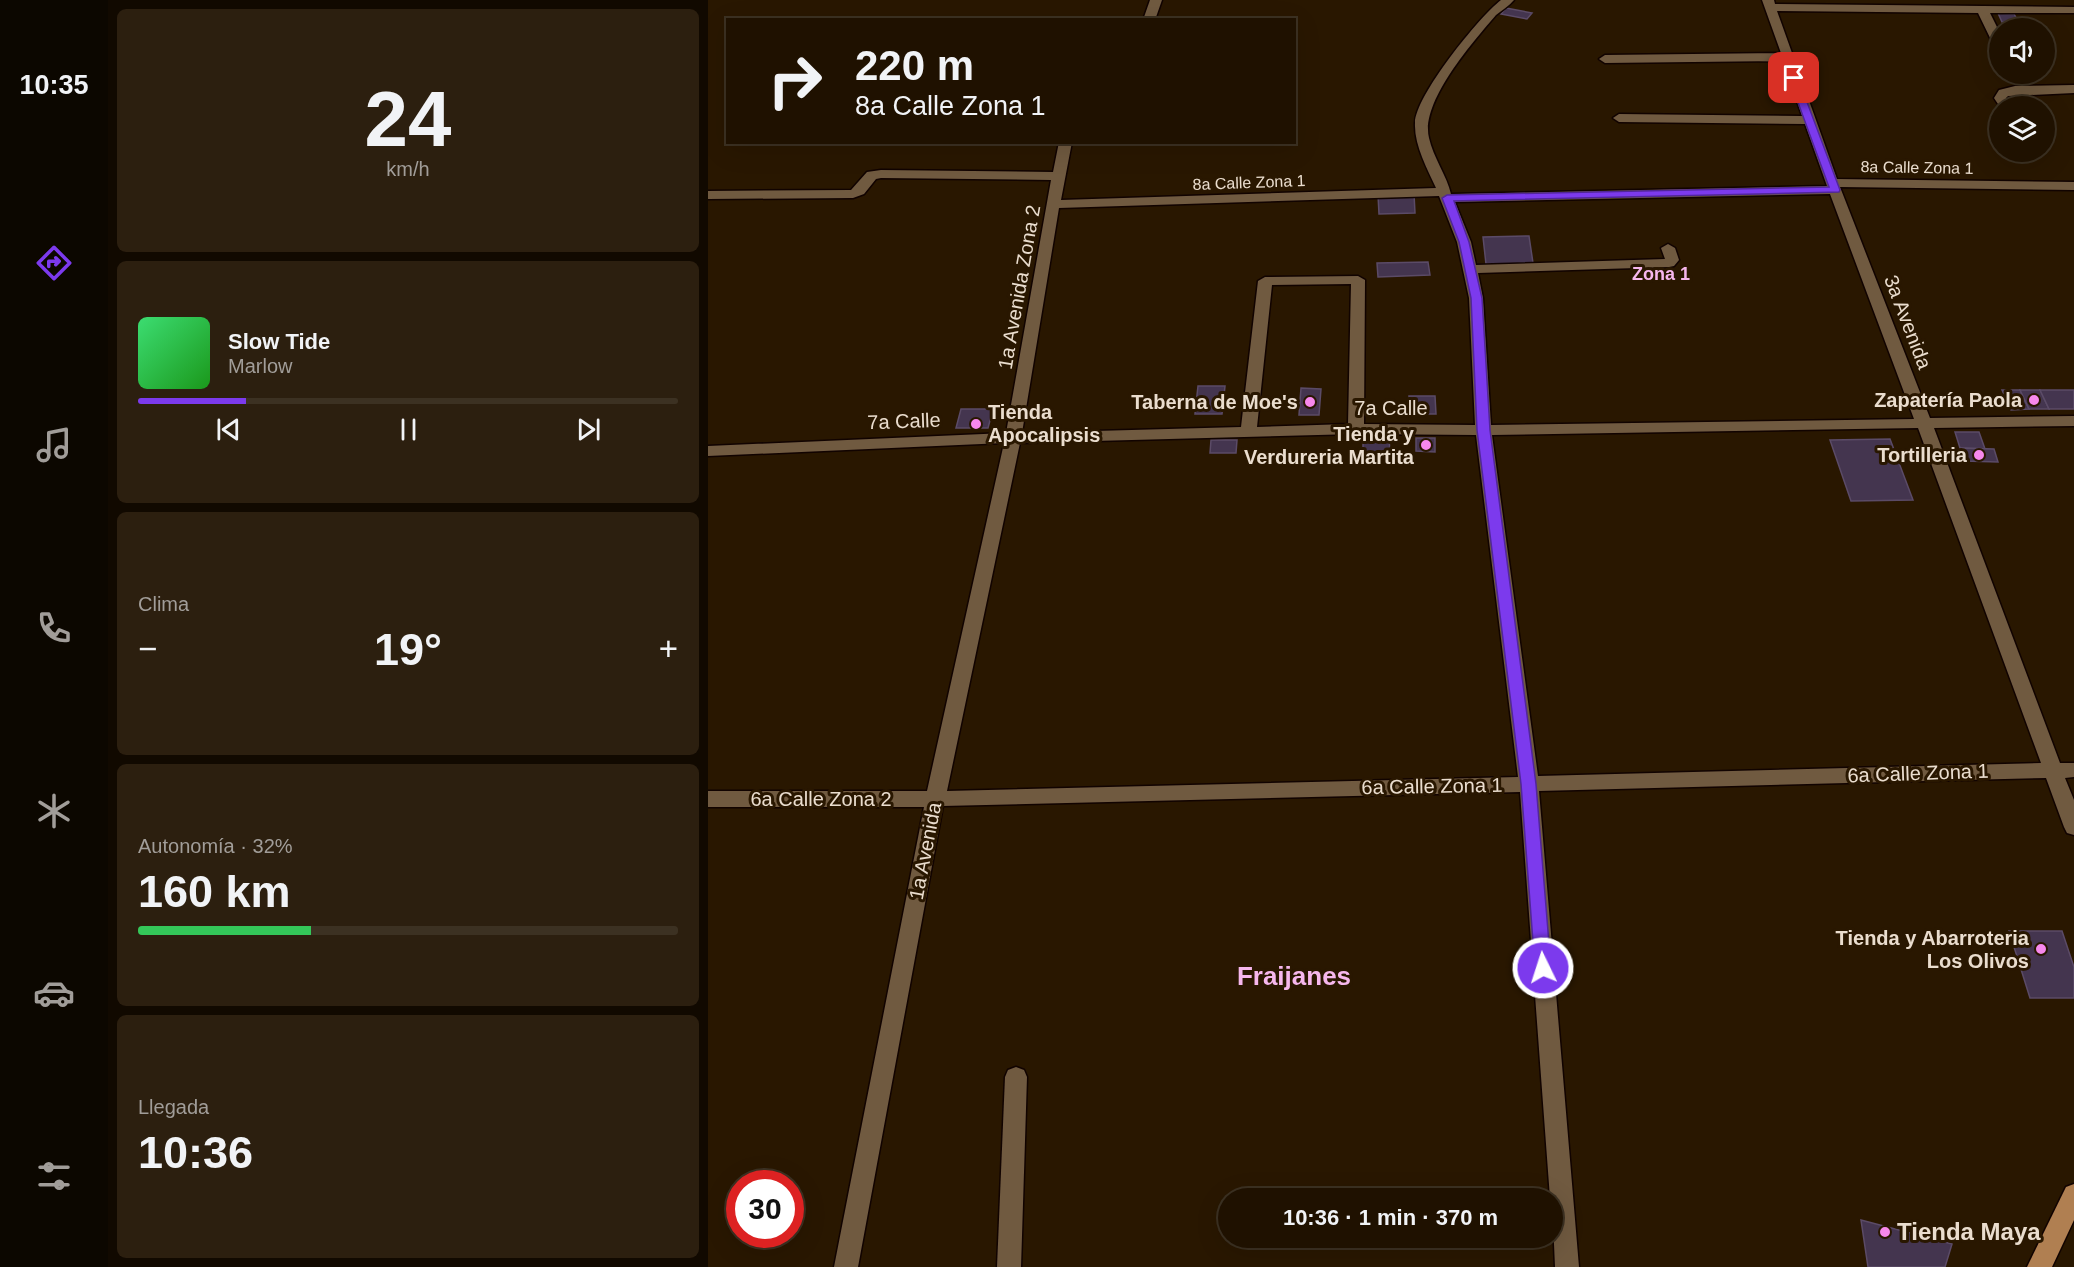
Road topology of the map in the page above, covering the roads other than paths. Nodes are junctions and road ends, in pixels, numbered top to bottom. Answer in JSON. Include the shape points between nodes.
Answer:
{"nodes":[{"id":1,"x":1156,"y":0,"type":"edge"},
{"id":2,"x":1508,"y":0,"type":"edge"},
{"id":3,"x":1769,"y":3,"type":"edge"},
{"id":4,"x":1907,"y":5,"type":"edge"},
{"id":5,"x":1946,"y":5,"type":"edge"},
{"id":6,"x":2067,"y":6,"type":"edge"},
{"id":7,"x":1983,"y":10,"type":"junction"},
{"id":8,"x":1150,"y":18,"type":"edge"},
{"id":9,"x":1989,"y":23,"type":"edge"},
{"id":10,"x":1786,"y":57,"type":"junction"},
{"id":11,"x":1605,"y":59,"type":"dead end"},
{"id":12,"x":2074,"y":89,"type":"edge"},
{"id":13,"x":2001,"y":96,"type":"edge"},
{"id":14,"x":1619,"y":118,"type":"dead end"},
{"id":15,"x":1809,"y":120,"type":"junction"},
{"id":16,"x":1066,"y":144,"type":"edge"},
{"id":17,"x":1060,"y":176,"type":"junction"},
{"id":18,"x":2074,"y":186,"type":"edge"},
{"id":19,"x":1833,"y":187,"type":"junction"},
{"id":20,"x":708,"y":195,"type":"edge"},
{"id":21,"x":1446,"y":195,"type":"junction"},
{"id":22,"x":1053,"y":204,"type":"junction"},
{"id":23,"x":1668,"y":248,"type":"dead end"},
{"id":24,"x":1470,"y":269,"type":"junction"},
{"id":25,"x":2074,"y":421,"type":"edge"},
{"id":26,"x":1924,"y":423,"type":"junction"},
{"id":27,"x":1356,"y":429,"type":"junction"},
{"id":28,"x":1484,"y":430,"type":"junction"},
{"id":29,"x":1248,"y":432,"type":"junction"},
{"id":30,"x":1013,"y":438,"type":"junction"},
{"id":31,"x":708,"y":450,"type":"edge"},
{"id":32,"x":2053,"y":770,"type":"junction"},
{"id":33,"x":2074,"y":770,"type":"edge"},
{"id":34,"x":1528,"y":784,"type":"junction"},
{"id":35,"x":935,"y":799,"type":"junction"},
{"id":36,"x":708,"y":800,"type":"edge"},
{"id":37,"x":2074,"y":827,"type":"edge"},
{"id":38,"x":1016,"y":1077,"type":"dead end"},
{"id":39,"x":2074,"y":1195,"type":"edge"},
{"id":40,"x":846,"y":1267,"type":"edge"},
{"id":41,"x":1009,"y":1267,"type":"edge"},
{"id":42,"x":1567,"y":1267,"type":"edge"},
{"id":43,"x":2039,"y":1267,"type":"edge"}],
"edges":[{"from":1,"to":8,"type":"street"},
{"from":2,"to":21,"type":"street","via":[[1459,54],[1427,102],[1421,120],[1422,138]]},
{"from":3,"to":4,"type":"street"},
{"from":3,"to":10,"type":"street","name":"3a Avenida"},
{"from":4,"to":5,"type":"street"},
{"from":5,"to":7,"type":"street"},
{"from":6,"to":7,"type":"street"},
{"from":7,"to":9,"type":"street"},
{"from":10,"to":11,"type":"street"},
{"from":10,"to":15,"type":"street","name":"3a Avenida"},
{"from":12,"to":13,"type":"street","via":[[2009,92]]},
{"from":14,"to":15,"type":"street"},
{"from":15,"to":19,"type":"street","name":"3a Avenida"},
{"from":16,"to":17,"type":"street","name":"1a Avenida Zona 2"},
{"from":17,"to":20,"type":"street","via":[[881,174],[872,176],[853,194]]},
{"from":17,"to":22,"type":"street","name":"1a Avenida Zona 2"},
{"from":18,"to":19,"type":"street","name":"8a Calle Zona 1"},
{"from":19,"to":21,"type":"street","name":"8a Calle Zona 1"},
{"from":19,"to":26,"type":"street","name":"3a Avenida"},
{"from":21,"to":22,"type":"street","name":"8a Calle Zona 1"},
{"from":21,"to":24,"type":"street"},
{"from":22,"to":30,"type":"street","name":"1a Avenida Zona 2"},
{"from":23,"to":24,"type":"street","via":[[1672,260],[1669,263]]},
{"from":24,"to":28,"type":"street","via":[[1476,298]]},
{"from":25,"to":26,"type":"street","name":"7a Calle"},
{"from":26,"to":28,"type":"street","name":"7a Calle"},
{"from":26,"to":32,"type":"street","name":"3a Avenida"},
{"from":27,"to":28,"type":"street","name":"7a Calle"},
{"from":27,"to":29,"type":"street","name":"7a Calle"},
{"from":27,"to":29,"type":"street","via":[[1358,280],[1265,281]]},
{"from":28,"to":34,"type":"street"},
{"from":29,"to":30,"type":"street","name":"7a Calle"},
{"from":30,"to":31,"type":"street","name":"7a Calle"},
{"from":30,"to":35,"type":"street","name":"1a Avenida"},
{"from":32,"to":33,"type":"street","name":"6a Calle Zona 1"},
{"from":32,"to":34,"type":"street","name":"6a Calle Zona 1"},
{"from":32,"to":37,"type":"street","name":"3a Avenida"},
{"from":34,"to":35,"type":"street","name":"6a Calle Zona 1"},
{"from":34,"to":42,"type":"street"},
{"from":35,"to":36,"type":"street","name":"6a Calle Zona 2"},
{"from":35,"to":40,"type":"street","name":"1a Avenida"},
{"from":38,"to":41,"type":"street"},
{"from":39,"to":43,"type":"main road"}]}
